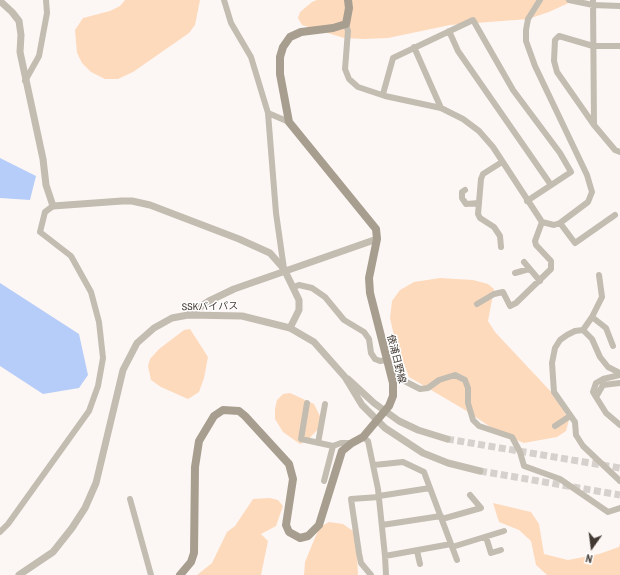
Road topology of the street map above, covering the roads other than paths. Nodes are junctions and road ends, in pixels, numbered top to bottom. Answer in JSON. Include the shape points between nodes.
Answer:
{"nodes":[{"id":1,"x":46,"y":0,"type":"edge"},
{"id":2,"x":224,"y":0,"type":"edge"},
{"id":3,"x":348,"y":0,"type":"edge"},
{"id":4,"x":540,"y":0,"type":"edge"},
{"id":5,"x":569,"y":0,"type":"edge"},
{"id":6,"x":0,"y":1,"type":"edge"},
{"id":7,"x":593,"y":3,"type":"edge"},
{"id":8,"x":620,"y":6,"type":"edge"},
{"id":9,"x":346,"y":24,"type":"junction"},
{"id":10,"x":449,"y":31,"type":"junction"},
{"id":11,"x":593,"y":46,"type":"junction"},
{"id":12,"x":620,"y":46,"type":"edge"},
{"id":13,"x":414,"y":48,"type":"junction"},
{"id":14,"x":25,"y":80,"type":"junction"},
{"id":15,"x":383,"y":94,"type":"junction"},
{"id":16,"x":441,"y":108,"type":"junction"},
{"id":17,"x":268,"y":114,"type":"junction"},
{"id":18,"x":289,"y":122,"type":"junction"},
{"id":19,"x":594,"y":125,"type":"junction"},
{"id":20,"x":620,"y":152,"type":"edge"},
{"id":21,"x":502,"y":162,"type":"junction"},
{"id":22,"x":551,"y":185,"type":"junction"},
{"id":23,"x":465,"y":190,"type":"dead end"},
{"id":24,"x":527,"y":201,"type":"junction"},
{"id":25,"x":479,"y":203,"type":"junction"},
{"id":26,"x":53,"y":206,"type":"junction"},
{"id":27,"x":615,"y":215,"type":"dead end"},
{"id":28,"x":542,"y":222,"type":"junction"},
{"id":29,"x":560,"y":223,"type":"junction"},
{"id":30,"x":377,"y":239,"type":"junction"},
{"id":31,"x":501,"y":247,"type":"dead end"},
{"id":32,"x":524,"y":262,"type":"dead end"},
{"id":33,"x":284,"y":269,"type":"junction"},
{"id":34,"x":529,"y":269,"type":"junction"},
{"id":35,"x":515,"y":273,"type":"dead end"},
{"id":36,"x":600,"y":275,"type":"dead end"},
{"id":37,"x":540,"y":281,"type":"junction"},
{"id":38,"x":294,"y":287,"type":"junction"},
{"id":39,"x":484,"y":300,"type":"junction"},
{"id":40,"x":477,"y":304,"type":"dead end"},
{"id":41,"x":489,"y":306,"type":"dead end"},
{"id":42,"x":188,"y":315,"type":"junction"},
{"id":43,"x":592,"y":317,"type":"junction"},
{"id":44,"x":290,"y":328,"type":"junction"},
{"id":45,"x":583,"y":330,"type":"junction"},
{"id":46,"x":613,"y":346,"type":"dead end"},
{"id":47,"x":387,"y":360,"type":"junction"},
{"id":48,"x":391,"y":374,"type":"junction"},
{"id":49,"x":620,"y":374,"type":"edge"},
{"id":50,"x":345,"y":377,"type":"junction"},
{"id":51,"x":620,"y":383,"type":"edge"},
{"id":52,"x":596,"y":397,"type":"junction"},
{"id":53,"x":307,"y":403,"type":"dead end"},
{"id":54,"x":325,"y":404,"type":"dead end"},
{"id":55,"x":570,"y":416,"type":"junction"},
{"id":56,"x":620,"y":425,"type":"edge"},
{"id":57,"x":555,"y":426,"type":"dead end"},
{"id":58,"x":366,"y":434,"type":"junction"},
{"id":59,"x":447,"y":439,"type":"tunnel mouth"},
{"id":60,"x":318,"y":443,"type":"junction"},
{"id":61,"x":352,"y":443,"type":"junction"},
{"id":62,"x":332,"y":446,"type":"junction"},
{"id":63,"x":374,"y":465,"type":"junction"},
{"id":64,"x":480,"y":471,"type":"tunnel mouth"},
{"id":65,"x":324,"y":481,"type":"dead end"},
{"id":66,"x":620,"y":481,"type":"edge"},
{"id":67,"x":430,"y":488,"type":"junction"},
{"id":68,"x":470,"y":495,"type":"dead end"},
{"id":69,"x":379,"y":496,"type":"junction"},
{"id":70,"x":130,"y":499,"type":"dead end"},
{"id":71,"x":620,"y":508,"type":"edge"},
{"id":72,"x":441,"y":518,"type":"junction"},
{"id":73,"x":382,"y":525,"type":"junction"},
{"id":74,"x":504,"y":531,"type":"dead end"},
{"id":75,"x":0,"y":532,"type":"edge"},
{"id":76,"x":486,"y":537,"type":"junction"},
{"id":77,"x":452,"y":546,"type":"junction"},
{"id":78,"x":501,"y":550,"type":"dead end"},
{"id":79,"x":417,"y":551,"type":"junction"},
{"id":80,"x":385,"y":556,"type":"junction"},
{"id":81,"x":457,"y":560,"type":"dead end"},
{"id":82,"x":420,"y":564,"type":"dead end"},
{"id":83,"x":388,"y":574,"type":"edge"},
{"id":84,"x":19,"y":575,"type":"edge"},
{"id":85,"x":151,"y":575,"type":"edge"},
{"id":86,"x":180,"y":575,"type":"edge"},
{"id":87,"x":371,"y":575,"type":"edge"}],
"edges":[{"from":1,"to":14,"type":"street","via":[[47,13],[39,56]]},
{"from":2,"to":17,"type":"street","via":[[231,23],[251,57]]},
{"from":3,"to":9,"type":"main road","via":[[350,8]]},
{"from":4,"to":29,"type":"street","via":[[528,19],[526,41],[538,73],[587,175],[592,192],[588,202]]},
{"from":5,"to":7,"type":"street"},
{"from":6,"to":14,"type":"street","via":[[19,21],[20,52]]},
{"from":7,"to":8,"type":"street"},
{"from":7,"to":11,"type":"street"},
{"from":9,"to":15,"type":"street","via":[[348,31],[345,69],[349,79],[358,87]]},
{"from":9,"to":18,"type":"main road","via":[[301,32],[290,37],[283,47],[280,74]]},
{"from":10,"to":13,"type":"street"},
{"from":10,"to":22,"type":"street","via":[[458,51]]},
{"from":10,"to":22,"type":"street","via":[[472,20],[514,90],[560,152],[570,172]]},
{"from":11,"to":12,"type":"street"},
{"from":11,"to":19,"type":"street"},
{"from":11,"to":19,"type":"street","via":[[559,36],[555,40],[554,61],[557,72]]},
{"from":13,"to":15,"type":"street","via":[[393,58]]},
{"from":13,"to":16,"type":"street"},
{"from":14,"to":26,"type":"street","via":[[43,159],[46,185]]},
{"from":15,"to":16,"type":"street"},
{"from":16,"to":21,"type":"street","via":[[479,131]]},
{"from":17,"to":18,"type":"street"},
{"from":17,"to":33,"type":"street","via":[[276,213]]},
{"from":18,"to":30,"type":"main road","via":[[371,221],[376,229]]},
{"from":19,"to":20,"type":"street","via":[[615,150]]},
{"from":21,"to":24,"type":"street"},
{"from":21,"to":25,"type":"street","via":[[483,174],[483,189]]},
{"from":22,"to":24,"type":"street"},
{"from":23,"to":25,"type":"street","via":[[462,192],[462,198],[466,204]]},
{"from":24,"to":28,"type":"street"},
{"from":25,"to":31,"type":"street","via":[[478,214],[494,227],[500,236]]},
{"from":26,"to":33,"type":"street","via":[[127,201],[150,205],[270,253]]},
{"from":26,"to":75,"type":"street","via":[[45,212],[40,232],[72,256],[91,292],[99,322],[102,358],[98,386],[89,410]]},
{"from":27,"to":29,"type":"street","via":[[575,243]]},
{"from":28,"to":29,"type":"street"},
{"from":28,"to":37,"type":"street","via":[[535,241],[551,261],[551,269]]},
{"from":30,"to":42,"type":"street","via":[[234,289],[208,300]]},
{"from":30,"to":47,"type":"main road","name":"俵浦日野線","via":[[369,278],[370,293]]},
{"from":32,"to":34,"type":"street"},
{"from":33,"to":38,"type":"street"},
{"from":34,"to":35,"type":"street"},
{"from":34,"to":37,"type":"street"},
{"from":36,"to":43,"type":"street","via":[[602,297]]},
{"from":37,"to":39,"type":"street","via":[[510,306],[503,292]]},
{"from":38,"to":44,"type":"street","via":[[299,300],[299,310]]},
{"from":38,"to":47,"type":"street","via":[[299,285],[312,288],[325,297],[344,320],[364,332],[375,359]]},
{"from":39,"to":40,"type":"street"},
{"from":39,"to":41,"type":"street"},
{"from":42,"to":44,"type":"street","name":"SSKバイパス","via":[[242,316]]},
{"from":42,"to":84,"type":"street","name":"SSKバイパス","via":[[172,318],[154,328],[138,342],[123,370],[96,483],[85,508],[53,552]]},
{"from":43,"to":45,"type":"street"},
{"from":43,"to":46,"type":"street","via":[[606,328]]},
{"from":44,"to":50,"type":"street","name":"SSKバイパス","via":[[314,342]]},
{"from":45,"to":49,"type":"street","via":[[592,339],[608,367]]},
{"from":45,"to":55,"type":"street","via":[[575,331],[560,340],[555,348],[552,363],[554,392]]},
{"from":47,"to":48,"type":"main road","name":"俵浦日野線"},
{"from":48,"to":58,"type":"main road","name":"俵浦日野線","via":[[394,391],[389,406]]},
{"from":48,"to":71,"type":"street","via":[[420,389],[428,388],[439,380],[455,375],[465,380],[473,420],[479,426],[512,437],[524,466],[560,479],[608,512]]},
{"from":49,"to":52,"type":"street","via":[[596,383],[593,392]]},
{"from":50,"to":59,"type":"street","via":[[399,421]]},
{"from":50,"to":64,"type":"street","name":"SSKバイパス","via":[[362,405],[402,442],[423,454]]},
{"from":51,"to":52,"type":"street","via":[[603,385]]},
{"from":52,"to":56,"type":"street","via":[[606,413]]},
{"from":53,"to":60,"type":"street","via":[[300,437]]},
{"from":54,"to":60,"type":"street"},
{"from":55,"to":57,"type":"street"},
{"from":55,"to":66,"type":"street","via":[[575,422],[576,435],[583,446]]},
{"from":58,"to":61,"type":"main road","name":"俵浦日野線"},
{"from":58,"to":63,"type":"street"},
{"from":60,"to":62,"type":"street"},
{"from":61,"to":62,"type":"street"},
{"from":61,"to":86,"type":"main road","name":"俵浦日野線","via":[[342,451],[319,525],[308,536],[300,538],[289,532],[286,525],[293,479],[288,464],[246,416],[232,409],[223,410],[214,416],[198,441],[194,553],[191,562]]},
{"from":62,"to":65,"type":"street"},
{"from":63,"to":67,"type":"street","via":[[409,463],[424,472]]},
{"from":63,"to":69,"type":"street"},
{"from":67,"to":69,"type":"street"},
{"from":67,"to":72,"type":"street"},
{"from":68,"to":72,"type":"street","via":[[481,508]]},
{"from":69,"to":73,"type":"street"},
{"from":69,"to":87,"type":"street","via":[[351,499],[361,562]]},
{"from":70,"to":85,"type":"street"},
{"from":72,"to":73,"type":"street"},
{"from":72,"to":77,"type":"street"},
{"from":73,"to":80,"type":"street"},
{"from":74,"to":76,"type":"street"},
{"from":76,"to":77,"type":"street"},
{"from":76,"to":78,"type":"street","via":[[491,554]]},
{"from":77,"to":79,"type":"street"},
{"from":77,"to":81,"type":"street"},
{"from":79,"to":80,"type":"street"},
{"from":79,"to":82,"type":"street"},
{"from":80,"to":83,"type":"street"}]}
